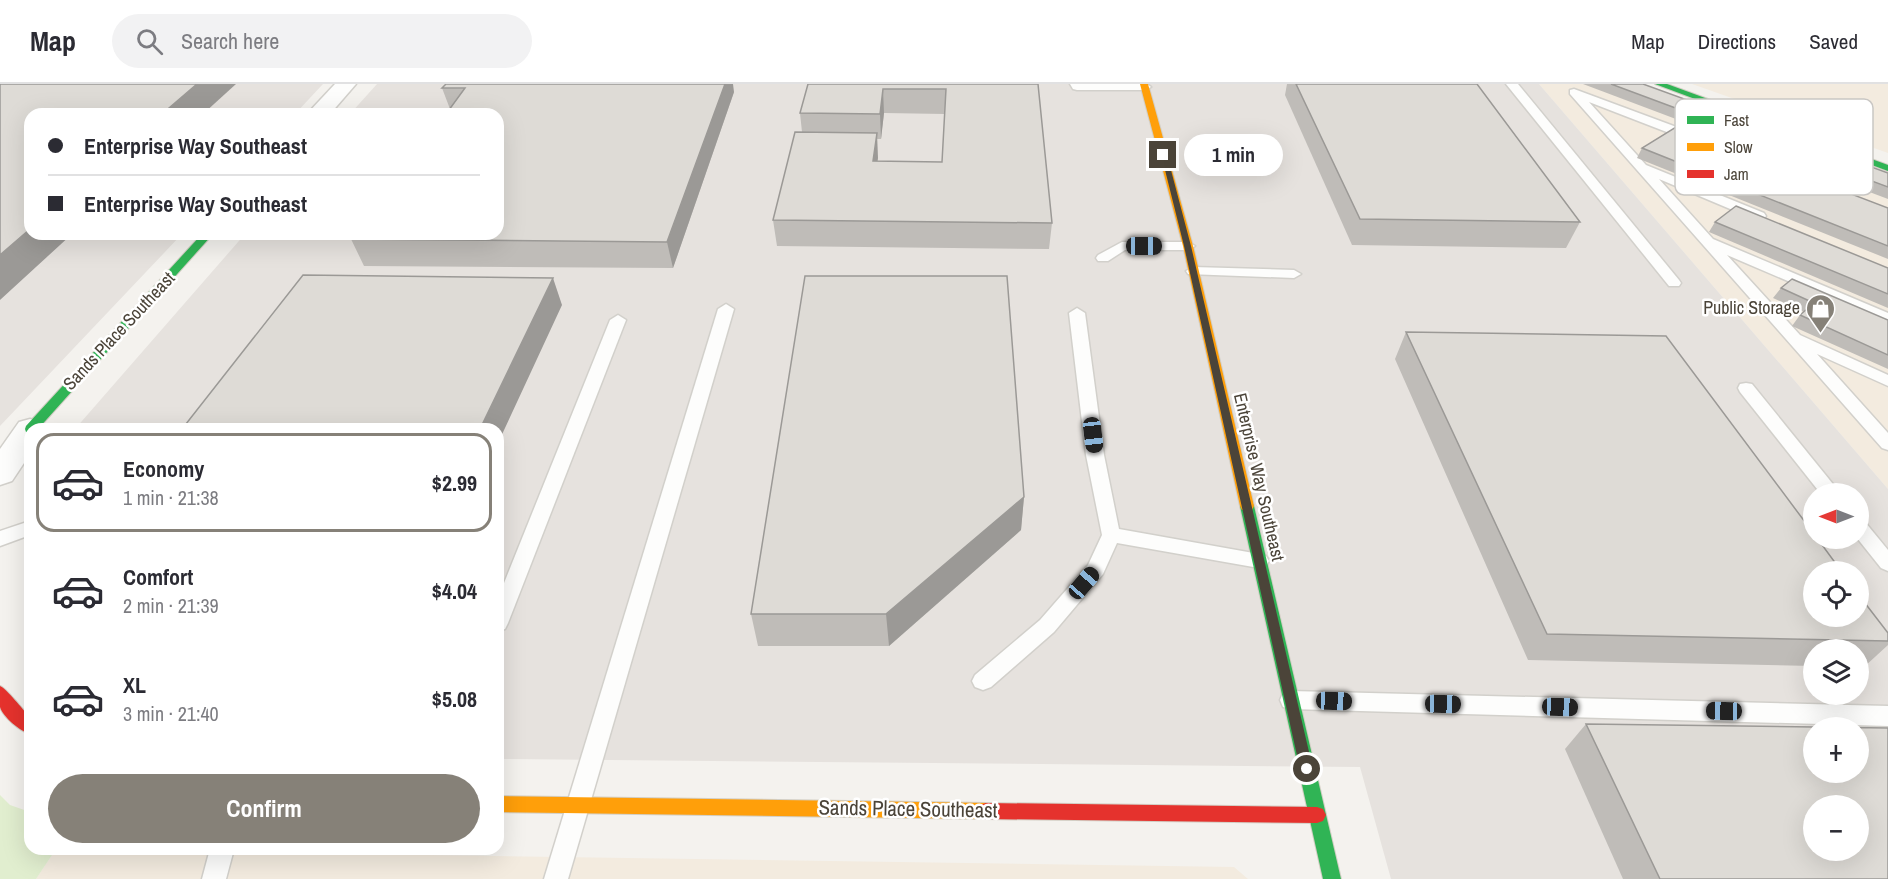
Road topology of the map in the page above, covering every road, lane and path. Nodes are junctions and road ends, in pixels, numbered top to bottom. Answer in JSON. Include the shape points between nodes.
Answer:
{"nodes":[{"id":1,"x":346,"y":84,"type":"edge"},
{"id":2,"x":1076,"y":84,"type":"edge"},
{"id":3,"x":1512,"y":84,"type":"edge"},
{"id":4,"x":1659,"y":84,"type":"edge"},
{"id":5,"x":1145,"y":85,"type":"edge"},
{"id":6,"x":1700,"y":99,"type":"edge"},
{"id":7,"x":324,"y":108,"type":"edge"},
{"id":8,"x":1675,"y":130,"type":"edge"},
{"id":9,"x":1873,"y":162,"type":"edge"},
{"id":10,"x":1641,"y":167,"type":"junction"},
{"id":11,"x":1888,"y":168,"type":"edge"},
{"id":12,"x":1675,"y":181,"type":"edge"},
{"id":13,"x":1709,"y":195,"type":"edge"},
{"id":14,"x":1770,"y":220,"type":"edge"},
{"id":15,"x":203,"y":240,"type":"edge"},
{"id":16,"x":1707,"y":242,"type":"junction"},
{"id":17,"x":1188,"y":246,"type":"junction"},
{"id":18,"x":1103,"y":258,"type":"dead end"},
{"id":19,"x":1193,"y":271,"type":"junction"},
{"id":20,"x":1294,"y":274,"type":"dead end"},
{"id":21,"x":1674,"y":283,"type":"dead end"},
{"id":22,"x":726,"y":309,"type":"dead end"},
{"id":23,"x":1077,"y":313,"type":"dead end"},
{"id":24,"x":618,"y":320,"type":"dead end"},
{"id":25,"x":1888,"y":320,"type":"edge"},
{"id":26,"x":1793,"y":337,"type":"junction"},
{"id":27,"x":1888,"y":381,"type":"edge"},
{"id":28,"x":1746,"y":388,"type":"dead end"},
{"id":29,"x":35,"y":423,"type":"edge"},
{"id":30,"x":24,"y":438,"type":"edge"},
{"id":31,"x":1888,"y":444,"type":"edge"},
{"id":32,"x":0,"y":474,"type":"edge"},
{"id":33,"x":1823,"y":483,"type":"edge"},
{"id":34,"x":24,"y":530,"type":"edge"},
{"id":35,"x":1111,"y":535,"type":"junction"},
{"id":36,"x":0,"y":539,"type":"edge"},
{"id":37,"x":1869,"y":540,"type":"edge"},
{"id":38,"x":1259,"y":561,"type":"junction"},
{"id":39,"x":1888,"y":563,"type":"edge"},
{"id":40,"x":504,"y":608,"type":"edge"},
{"id":41,"x":983,"y":681,"type":"dead end"},
{"id":42,"x":0,"y":693,"type":"edge"},
{"id":43,"x":1291,"y":700,"type":"junction"},
{"id":44,"x":1888,"y":716,"type":"edge"},
{"id":45,"x":24,"y":722,"type":"edge"},
{"id":46,"x":504,"y":804,"type":"edge"},
{"id":47,"x":578,"y":805,"type":"junction"},
{"id":48,"x":1317,"y":814,"type":"junction"},
{"id":49,"x":220,"y":855,"type":"edge"},
{"id":50,"x":214,"y":879,"type":"edge"},
{"id":51,"x":556,"y":879,"type":"edge"},
{"id":52,"x":1332,"y":879,"type":"edge"}],
"edges":[{"from":1,"to":7,"type":"street"},
{"from":2,"to":5,"type":"lane"},
{"from":3,"to":21,"type":"lane"},
{"from":4,"to":6,"type":"street"},
{"from":5,"to":17,"type":"street","name":"Enterprise Way Southeast"},
{"from":8,"to":10,"type":"lane","via":[[1574,92]]},
{"from":9,"to":11,"type":"street"},
{"from":10,"to":12,"type":"lane"},
{"from":10,"to":16,"type":"lane"},
{"from":13,"to":14,"type":"lane"},
{"from":15,"to":29,"type":"street","name":"Sands Place Southeast"},
{"from":16,"to":25,"type":"lane"},
{"from":16,"to":26,"type":"lane"},
{"from":17,"to":18,"type":"lane","via":[[1122,246]]},
{"from":17,"to":19,"type":"street","name":"Enterprise Way Southeast"},
{"from":19,"to":20,"type":"lane"},
{"from":19,"to":38,"type":"street","name":"Enterprise Way Southeast"},
{"from":22,"to":47,"type":"lane"},
{"from":23,"to":35,"type":"lane","via":[[1095,455]]},
{"from":24,"to":40,"type":"lane"},
{"from":26,"to":27,"type":"lane"},
{"from":26,"to":31,"type":"lane"},
{"from":28,"to":33,"type":"lane"},
{"from":30,"to":32,"type":"street","name":"Sands Place Southeast"},
{"from":34,"to":36,"type":"lane"},
{"from":35,"to":38,"type":"lane"},
{"from":35,"to":41,"type":"lane","via":[[1096,569],[1047,626]]},
{"from":37,"to":39,"type":"lane"},
{"from":38,"to":43,"type":"street","name":"Enterprise Way Southeast"},
{"from":42,"to":45,"type":"street"},
{"from":43,"to":44,"type":"lane"},
{"from":43,"to":48,"type":"street","name":"Enterprise Way Southeast"},
{"from":46,"to":47,"type":"street","name":"Sands Place Southeast"},
{"from":47,"to":48,"type":"street","name":"Sands Place Southeast"},
{"from":47,"to":51,"type":"lane"},
{"from":48,"to":52,"type":"street","name":"Enterprise Way Southeast"},
{"from":49,"to":50,"type":"lane"}]}
